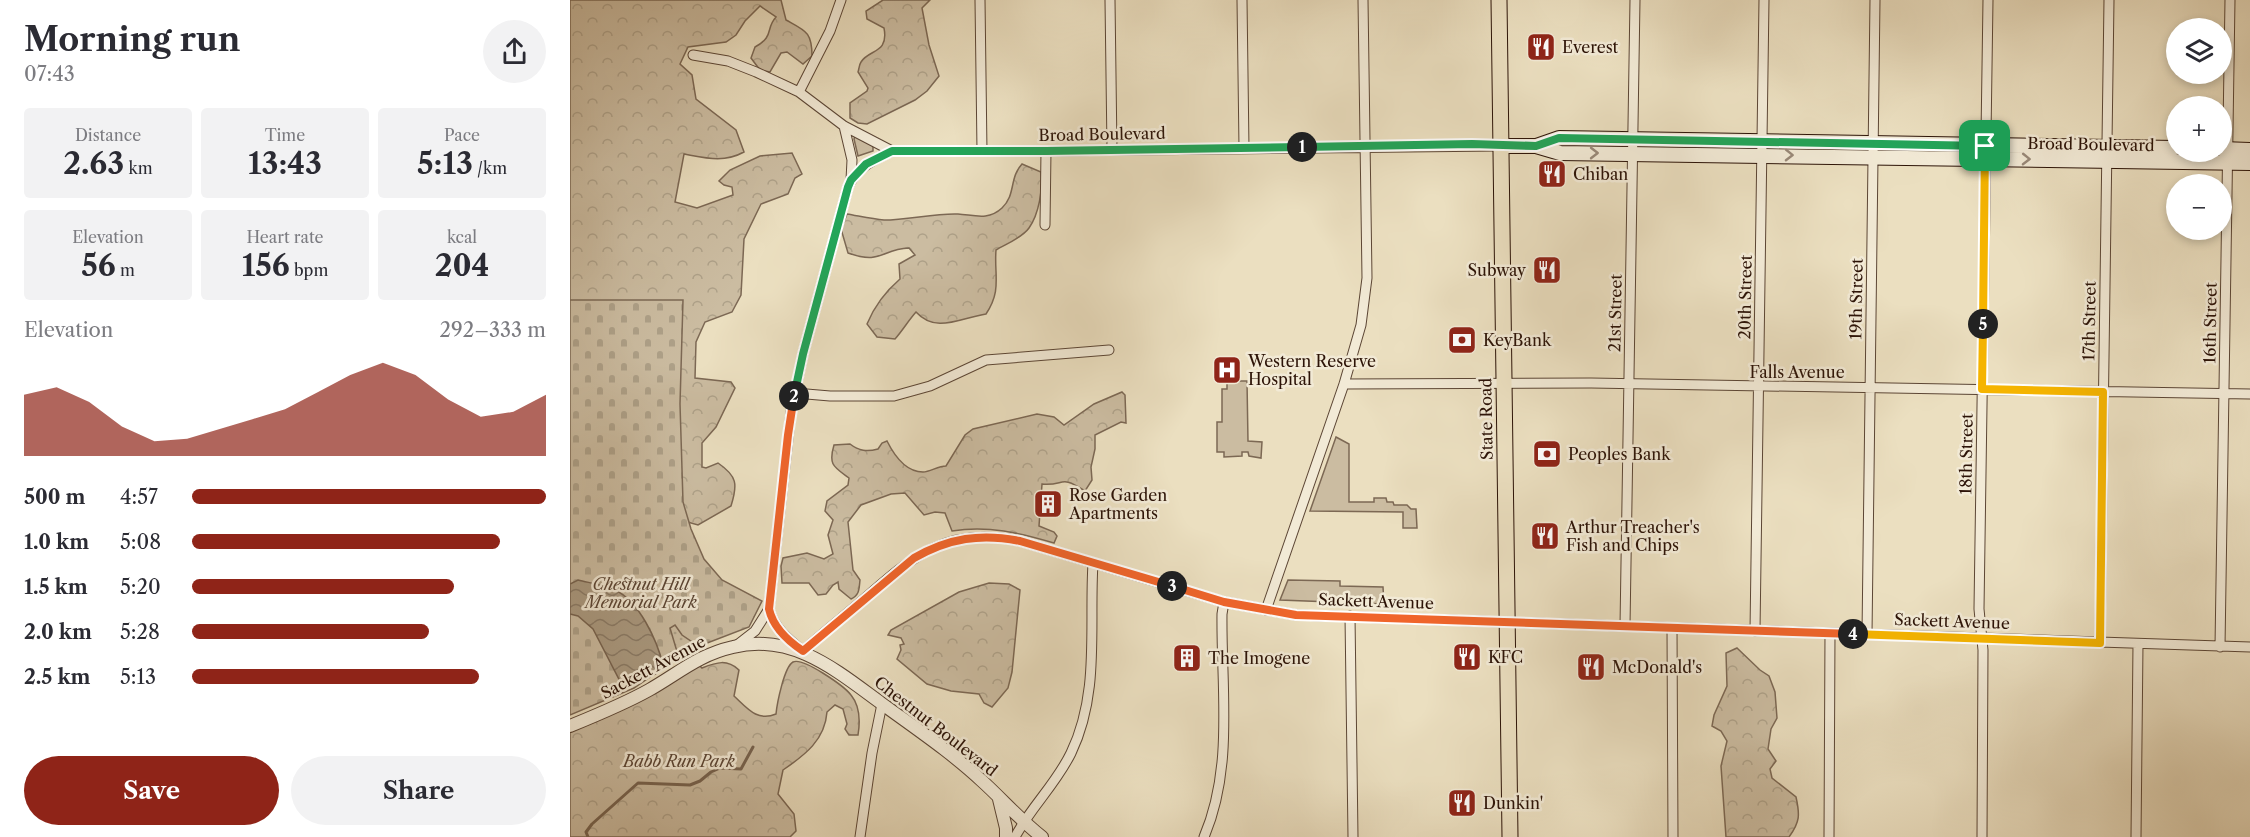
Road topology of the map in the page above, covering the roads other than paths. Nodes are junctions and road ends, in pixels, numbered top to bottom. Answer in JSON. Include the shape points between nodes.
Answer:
{"nodes":[{"id":1,"x":840,"y":0,"type":"edge"},
{"id":2,"x":980,"y":0,"type":"edge"},
{"id":3,"x":1110,"y":0,"type":"edge"},
{"id":4,"x":1242,"y":0,"type":"edge"},
{"id":5,"x":1363,"y":0,"type":"edge"},
{"id":6,"x":1499,"y":0,"type":"edge"},
{"id":7,"x":1635,"y":0,"type":"edge"},
{"id":8,"x":1764,"y":0,"type":"edge"},
{"id":9,"x":1875,"y":0,"type":"edge"},
{"id":10,"x":1988,"y":0,"type":"edge"},
{"id":11,"x":2109,"y":0,"type":"edge"},
{"id":12,"x":2230,"y":0,"type":"edge"},
{"id":13,"x":693,"y":55,"type":"dead end"},
{"id":14,"x":799,"y":92,"type":"junction"},
{"id":15,"x":2228,"y":96,"type":"edge"},
{"id":16,"x":844,"y":126,"type":"junction"},
{"id":17,"x":1365,"y":146,"type":"junction"},
{"id":18,"x":1500,"y":146,"type":"junction"},
{"id":19,"x":1632,"y":146,"type":"junction"},
{"id":20,"x":1244,"y":148,"type":"junction"},
{"id":21,"x":1762,"y":148,"type":"junction"},
{"id":22,"x":2166,"y":149,"type":"edge"},
{"id":23,"x":1112,"y":150,"type":"junction"},
{"id":24,"x":1873,"y":150,"type":"junction"},
{"id":25,"x":2250,"y":150,"type":"edge"},
{"id":26,"x":892,"y":151,"type":"junction"},
{"id":27,"x":982,"y":151,"type":"junction"},
{"id":28,"x":1046,"y":151,"type":"junction"},
{"id":29,"x":1985,"y":152,"type":"junction"},
{"id":30,"x":2232,"y":153,"type":"edge"},
{"id":31,"x":2107,"y":154,"type":"junction"},
{"id":32,"x":2166,"y":154,"type":"edge"},
{"id":33,"x":2232,"y":156,"type":"edge"},
{"id":34,"x":2226,"y":162,"type":"edge"},
{"id":35,"x":2250,"y":163,"type":"edge"},
{"id":36,"x":851,"y":180,"type":"junction"},
{"id":37,"x":1045,"y":225,"type":"dead end"},
{"id":38,"x":1109,"y":350,"type":"dead end"},
{"id":39,"x":1504,"y":382,"type":"junction"},
{"id":40,"x":1629,"y":383,"type":"junction"},
{"id":41,"x":1344,"y":384,"type":"junction"},
{"id":42,"x":1759,"y":387,"type":"junction"},
{"id":43,"x":1870,"y":387,"type":"junction"},
{"id":44,"x":1982,"y":389,"type":"junction"},
{"id":45,"x":2103,"y":392,"type":"junction"},
{"id":46,"x":795,"y":393,"type":"junction"},
{"id":47,"x":2224,"y":393,"type":"junction"},
{"id":48,"x":2250,"y":394,"type":"edge"},
{"id":49,"x":1093,"y":563,"type":"junction"},
{"id":50,"x":1224,"y":602,"type":"junction"},
{"id":51,"x":769,"y":609,"type":"junction"},
{"id":52,"x":1266,"y":610,"type":"junction"},
{"id":53,"x":1350,"y":616,"type":"junction"},
{"id":54,"x":1507,"y":623,"type":"junction"},
{"id":55,"x":1625,"y":626,"type":"junction"},
{"id":56,"x":1672,"y":628,"type":"junction"},
{"id":57,"x":1755,"y":631,"type":"junction"},
{"id":58,"x":1830,"y":633,"type":"junction"},
{"id":59,"x":1867,"y":634,"type":"junction"},
{"id":60,"x":1981,"y":638,"type":"junction"},
{"id":61,"x":2100,"y":643,"type":"junction"},
{"id":62,"x":2138,"y":644,"type":"junction"},
{"id":63,"x":735,"y":646,"type":"junction"},
{"id":64,"x":2220,"y":646,"type":"junction"},
{"id":65,"x":2250,"y":647,"type":"edge"},
{"id":66,"x":803,"y":651,"type":"junction"},
{"id":67,"x":882,"y":704,"type":"junction"},
{"id":68,"x":570,"y":726,"type":"edge"},
{"id":69,"x":999,"y":797,"type":"junction"},
{"id":70,"x":1023,"y":822,"type":"junction"},
{"id":71,"x":860,"y":837,"type":"edge"},
{"id":72,"x":1006,"y":837,"type":"edge"},
{"id":73,"x":1015,"y":837,"type":"edge"},
{"id":74,"x":1042,"y":837,"type":"edge"},
{"id":75,"x":1204,"y":837,"type":"edge"},
{"id":76,"x":1353,"y":837,"type":"edge"},
{"id":77,"x":1510,"y":837,"type":"edge"},
{"id":78,"x":1673,"y":837,"type":"edge"},
{"id":79,"x":1829,"y":837,"type":"edge"},
{"id":80,"x":1982,"y":837,"type":"edge"},
{"id":81,"x":2136,"y":837,"type":"edge"}],
"edges":[{"from":1,"to":14,"type":"street","via":[[830,31]]},
{"from":2,"to":27,"type":"street"},
{"from":3,"to":23,"type":"street"},
{"from":4,"to":20,"type":"street"},
{"from":5,"to":17,"type":"street"},
{"from":6,"to":18,"type":"main road","name":"State Road"},
{"from":7,"to":19,"type":"street","name":"21st Street"},
{"from":8,"to":21,"type":"street","name":"20th Street"},
{"from":9,"to":24,"type":"street","name":"19th Street"},
{"from":10,"to":29,"type":"street","name":"18th Street"},
{"from":11,"to":31,"type":"street","name":"17th Street"},
{"from":12,"to":15,"type":"street","name":"16th Street"},
{"from":13,"to":14,"type":"street","name":"Broad Boulevard","via":[[742,66]]},
{"from":14,"to":16,"type":"street","name":"Broad Boulevard"},
{"from":16,"to":26,"type":"street","name":"Broad Boulevard"},
{"from":16,"to":36,"type":"street","via":[[852,160]]},
{"from":17,"to":18,"type":"street","name":"Broad Boulevard"},
{"from":17,"to":20,"type":"street","name":"Broad Boulevard"},
{"from":17,"to":41,"type":"street","via":[[1366,297]]},
{"from":18,"to":19,"type":"main road","name":"Broad Boulevard","via":[[1536,146],[1559,138]]},
{"from":18,"to":39,"type":"main road","name":"State Road"},
{"from":19,"to":21,"type":"main road","name":"Broad Boulevard"},
{"from":19,"to":40,"type":"street","name":"21st Street"},
{"from":20,"to":23,"type":"street","name":"Broad Boulevard"},
{"from":21,"to":24,"type":"main road","name":"Broad Boulevard"},
{"from":21,"to":42,"type":"street","name":"20th Street"},
{"from":22,"to":31,"type":"main road","name":"Broad Boulevard"},
{"from":23,"to":28,"type":"street","name":"Broad Boulevard"},
{"from":24,"to":29,"type":"main road","name":"Broad Boulevard"},
{"from":24,"to":43,"type":"street","name":"19th Street"},
{"from":25,"to":30,"type":"main road","name":"Broad Boulevard"},
{"from":26,"to":27,"type":"street","name":"Broad Boulevard"},
{"from":26,"to":36,"type":"street","via":[[866,164]]},
{"from":27,"to":28,"type":"street","name":"Broad Boulevard"},
{"from":28,"to":37,"type":"street"},
{"from":29,"to":31,"type":"main road","name":"Broad Boulevard"},
{"from":29,"to":44,"type":"street","name":"18th Street"},
{"from":31,"to":32,"type":"main road","name":"Broad Boulevard"},
{"from":31,"to":45,"type":"street","name":"17th Street"},
{"from":33,"to":35,"type":"main road","name":"Broad Boulevard"},
{"from":34,"to":47,"type":"street","name":"16th Street"},
{"from":36,"to":46,"type":"street"},
{"from":38,"to":46,"type":"street","via":[[986,360],[930,386],[894,396]]},
{"from":39,"to":40,"type":"street","name":"Falls Avenue"},
{"from":39,"to":41,"type":"street","name":"Falls Avenue"},
{"from":39,"to":54,"type":"main road","name":"State Road"},
{"from":40,"to":42,"type":"street","name":"Falls Avenue"},
{"from":40,"to":55,"type":"street","name":"21st Street"},
{"from":41,"to":52,"type":"street"},
{"from":42,"to":43,"type":"street","name":"Falls Avenue"},
{"from":42,"to":57,"type":"street","name":"20th Street"},
{"from":43,"to":44,"type":"street","name":"Falls Avenue"},
{"from":43,"to":59,"type":"street","name":"19th Street"},
{"from":44,"to":45,"type":"street","name":"Falls Avenue"},
{"from":44,"to":60,"type":"street","name":"18th Street"},
{"from":45,"to":47,"type":"street","name":"Falls Avenue"},
{"from":45,"to":61,"type":"street","name":"17th Street"},
{"from":46,"to":51,"type":"street"},
{"from":47,"to":48,"type":"street","name":"Falls Avenue"},
{"from":47,"to":64,"type":"street","name":"16th Street"},
{"from":49,"to":50,"type":"street","name":"Sackett Avenue"},
{"from":49,"to":66,"type":"street","name":"Sackett Avenue","via":[[999,537],[950,541],[914,558]]},
{"from":49,"to":70,"type":"street","via":[[1091,677],[1083,720],[1058,776]]},
{"from":50,"to":52,"type":"street","name":"Sackett Avenue"},
{"from":50,"to":75,"type":"street","via":[[1221,778]]},
{"from":51,"to":63,"type":"street","via":[[755,631]]},
{"from":51,"to":66,"type":"street","via":[[771,619]]},
{"from":52,"to":53,"type":"street","name":"Sackett Avenue"},
{"from":53,"to":54,"type":"street","name":"Sackett Avenue"},
{"from":53,"to":76,"type":"street"},
{"from":54,"to":55,"type":"street","name":"Sackett Avenue"},
{"from":54,"to":77,"type":"main road","name":"State Road"},
{"from":55,"to":56,"type":"street","name":"Sackett Avenue"},
{"from":56,"to":57,"type":"street","name":"Sackett Avenue"},
{"from":56,"to":78,"type":"street"},
{"from":57,"to":58,"type":"street","name":"Sackett Avenue"},
{"from":58,"to":59,"type":"street","name":"Sackett Avenue"},
{"from":58,"to":79,"type":"street"},
{"from":59,"to":60,"type":"street","name":"Sackett Avenue"},
{"from":60,"to":61,"type":"street","name":"Sackett Avenue"},
{"from":60,"to":80,"type":"street","name":"18th Street"},
{"from":61,"to":62,"type":"street","name":"Sackett Avenue"},
{"from":62,"to":64,"type":"street","name":"Sackett Avenue"},
{"from":62,"to":81,"type":"street"},
{"from":63,"to":66,"type":"street","name":"Sackett Avenue","via":[[770,645]]},
{"from":63,"to":68,"type":"street","name":"Sackett Avenue","via":[[700,658],[635,698]]},
{"from":64,"to":65,"type":"street","name":"Sackett Avenue"},
{"from":66,"to":67,"type":"street","name":"Chestnut Boulevard","via":[[843,674]]},
{"from":67,"to":69,"type":"street","name":"Chestnut Boulevard","via":[[950,753]]},
{"from":67,"to":71,"type":"street"},
{"from":69,"to":70,"type":"street","name":"Chestnut Boulevard"},
{"from":69,"to":72,"type":"street"},
{"from":70,"to":73,"type":"street"},
{"from":70,"to":74,"type":"street","name":"Chestnut Boulevard"}]}
